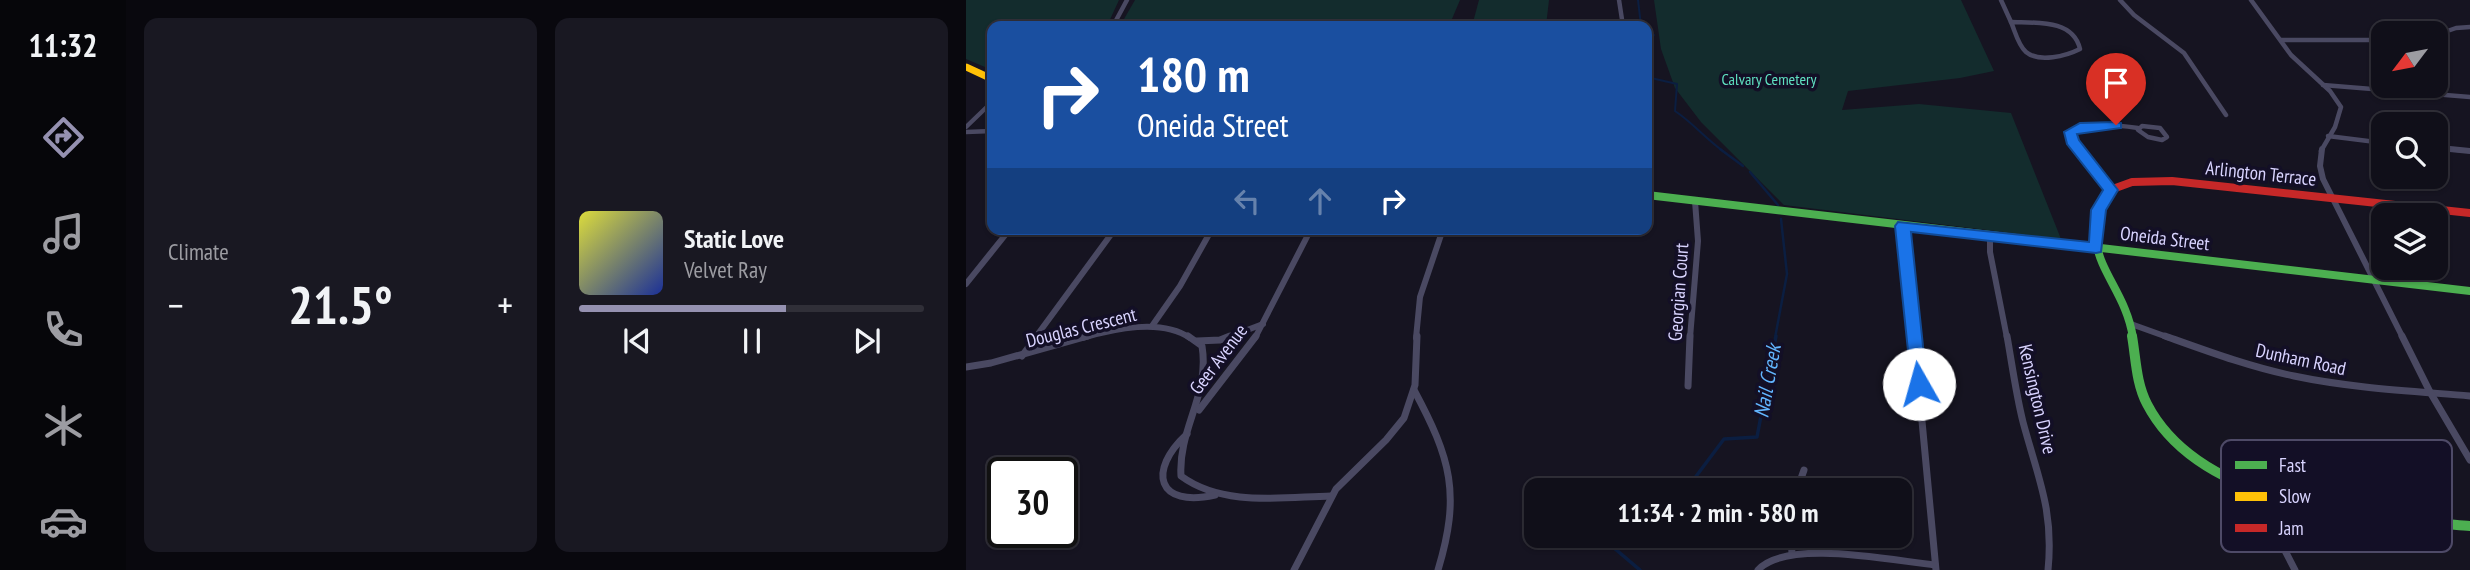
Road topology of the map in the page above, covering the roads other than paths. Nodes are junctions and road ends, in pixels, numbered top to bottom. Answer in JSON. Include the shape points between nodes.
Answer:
{"nodes":[{"id":1,"x":1127,"y":0,"type":"edge"},
{"id":2,"x":1619,"y":0,"type":"edge"},
{"id":3,"x":2001,"y":0,"type":"edge"},
{"id":4,"x":2120,"y":0,"type":"edge"},
{"id":5,"x":2251,"y":0,"type":"edge"},
{"id":6,"x":1116,"y":21,"type":"edge"},
{"id":7,"x":1622,"y":21,"type":"edge"},
{"id":8,"x":2011,"y":22,"type":"junction"},
{"id":9,"x":2470,"y":27,"type":"edge"},
{"id":10,"x":2448,"y":31,"type":"edge"},
{"id":11,"x":2281,"y":40,"type":"junction"},
{"id":12,"x":2371,"y":40,"type":"edge"},
{"id":13,"x":966,"y":67,"type":"edge"},
{"id":14,"x":978,"y":72,"type":"junction"},
{"id":15,"x":966,"y":74,"type":"edge"},
{"id":16,"x":987,"y":76,"type":"edge"},
{"id":17,"x":2323,"y":85,"type":"junction"},
{"id":18,"x":2470,"y":97,"type":"edge"},
{"id":19,"x":987,"y":107,"type":"edge"},
{"id":20,"x":2226,"y":115,"type":"dead end"},
{"id":21,"x":2138,"y":128,"type":"junction"},
{"id":22,"x":966,"y":129,"type":"edge"},
{"id":23,"x":987,"y":131,"type":"edge"},
{"id":24,"x":2328,"y":136,"type":"junction"},
{"id":25,"x":2371,"y":141,"type":"edge"},
{"id":26,"x":2448,"y":149,"type":"edge"},
{"id":27,"x":2470,"y":151,"type":"edge"},
{"id":28,"x":2111,"y":190,"type":"junction"},
{"id":29,"x":1652,"y":196,"type":"edge"},
{"id":30,"x":2333,"y":198,"type":"junction"},
{"id":31,"x":1695,"y":201,"type":"junction"},
{"id":32,"x":2470,"y":213,"type":"edge"},
{"id":33,"x":1903,"y":226,"type":"junction"},
{"id":34,"x":1005,"y":235,"type":"edge"},
{"id":35,"x":1111,"y":235,"type":"edge"},
{"id":36,"x":1209,"y":235,"type":"edge"},
{"id":37,"x":1308,"y":235,"type":"edge"},
{"id":38,"x":1441,"y":235,"type":"edge"},
{"id":39,"x":1990,"y":235,"type":"junction"},
{"id":40,"x":2096,"y":248,"type":"junction"},
{"id":41,"x":2371,"y":274,"type":"edge"},
{"id":42,"x":2371,"y":280,"type":"edge"},
{"id":43,"x":2374,"y":280,"type":"joint"},
{"id":44,"x":966,"y":284,"type":"edge"},
{"id":45,"x":2470,"y":291,"type":"edge"},
{"id":46,"x":1264,"y":323,"type":"junction"},
{"id":47,"x":2131,"y":324,"type":"junction"},
{"id":48,"x":1152,"y":326,"type":"junction"},
{"id":49,"x":1198,"y":341,"type":"junction"},
{"id":50,"x":1021,"y":357,"type":"junction"},
{"id":51,"x":966,"y":367,"type":"edge"},
{"id":52,"x":1688,"y":386,"type":"dead end"},
{"id":53,"x":1414,"y":389,"type":"junction"},
{"id":54,"x":2430,"y":393,"type":"junction"},
{"id":55,"x":2470,"y":396,"type":"edge"},
{"id":56,"x":1195,"y":414,"type":"junction"},
{"id":57,"x":1188,"y":433,"type":"junction"},
{"id":58,"x":2470,"y":460,"type":"edge"},
{"id":59,"x":1804,"y":470,"type":"dead end"},
{"id":60,"x":2221,"y":473,"type":"edge"},
{"id":61,"x":1801,"y":478,"type":"edge"},
{"id":62,"x":1217,"y":494,"type":"junction"},
{"id":63,"x":1331,"y":496,"type":"junction"},
{"id":64,"x":2452,"y":524,"type":"edge"},
{"id":65,"x":2470,"y":526,"type":"edge"},
{"id":66,"x":1791,"y":548,"type":"edge"},
{"id":67,"x":2286,"y":552,"type":"edge"},
{"id":68,"x":1791,"y":554,"type":"junction"},
{"id":69,"x":1935,"y":568,"type":"edge"},
{"id":70,"x":1294,"y":570,"type":"edge"},
{"id":71,"x":1438,"y":570,"type":"edge"},
{"id":72,"x":1758,"y":570,"type":"edge"},
{"id":73,"x":2048,"y":570,"type":"edge"},
{"id":74,"x":2295,"y":570,"type":"edge"}],
"edges":[{"from":1,"to":6,"type":"street"},
{"from":2,"to":7,"type":"street"},
{"from":3,"to":8,"type":"street"},
{"from":4,"to":20,"type":"street","via":[[2184,52]]},
{"from":5,"to":11,"type":"street"},
{"from":8,"to":8,"type":"street","via":[[2030,54],[2060,55],[2080,49],[2067,29]]},
{"from":9,"to":10,"type":"street"},
{"from":11,"to":12,"type":"street"},
{"from":11,"to":17,"type":"street"},
{"from":13,"to":14,"type":"street"},
{"from":14,"to":15,"type":"street"},
{"from":14,"to":16,"type":"street"},
{"from":17,"to":18,"type":"street"},
{"from":17,"to":24,"type":"street","via":[[2341,107]]},
{"from":19,"to":22,"type":"street"},
{"from":21,"to":21,"type":"street","via":[[2153,139],[2167,137],[2157,127]]},
{"from":21,"to":28,"type":"street","via":[[2094,126],[2070,132],[2072,141]]},
{"from":22,"to":23,"type":"street"},
{"from":24,"to":25,"type":"street"},
{"from":24,"to":30,"type":"street","via":[[2318,159]]},
{"from":26,"to":27,"type":"street"},
{"from":28,"to":30,"type":"street","name":"Arlington Terrace","via":[[2149,180]]},
{"from":28,"to":40,"type":"street","via":[[2098,210]]},
{"from":29,"to":31,"type":"street","name":"Oneida Street"},
{"from":30,"to":32,"type":"street","name":"Arlington Terrace"},
{"from":30,"to":41,"type":"street"},
{"from":31,"to":33,"type":"street","name":"Oneida Street"},
{"from":31,"to":52,"type":"street","name":"Georgian Court","via":[[1698,241]]},
{"from":33,"to":39,"type":"street","name":"Oneida Street"},
{"from":33,"to":69,"type":"street"},
{"from":34,"to":44,"type":"street"},
{"from":35,"to":50,"type":"street"},
{"from":36,"to":48,"type":"street"},
{"from":37,"to":46,"type":"street","name":"Geer Avenue"},
{"from":38,"to":53,"type":"street","via":[[1417,320]]},
{"from":39,"to":40,"type":"street","name":"Oneida Street"},
{"from":39,"to":73,"type":"street","name":"Kensington Drive","via":[[2024,420],[2048,506]]},
{"from":40,"to":42,"type":"street","name":"Oneida Street"},
{"from":40,"to":47,"type":"street"},
{"from":43,"to":45,"type":"street","name":"Oneida Street"},
{"from":43,"to":54,"type":"street"},
{"from":46,"to":49,"type":"street","name":"Geer Avenue","via":[[1220,340]]},
{"from":46,"to":56,"type":"street","name":"Geer Avenue","via":[[1237,366]]},
{"from":47,"to":54,"type":"street","name":"Dunham Road","via":[[2293,376]]},
{"from":47,"to":60,"type":"street","via":[[2138,380],[2150,411],[2161,428],[2200,463]]},
{"from":48,"to":49,"type":"street","name":"Douglas Crescent","via":[[1177,330]]},
{"from":48,"to":50,"type":"street","name":"Douglas Crescent","via":[[1118,330]]},
{"from":49,"to":56,"type":"street","via":[[1205,370]]},
{"from":50,"to":51,"type":"street","name":"Douglas Crescent"},
{"from":53,"to":63,"type":"street","via":[[1397,428]]},
{"from":53,"to":71,"type":"street","via":[[1445,449],[1452,474],[1451,518]]},
{"from":54,"to":55,"type":"street","name":"Dunham Road"},
{"from":54,"to":58,"type":"street"},
{"from":56,"to":57,"type":"street"},
{"from":57,"to":62,"type":"street","via":[[1181,454],[1181,476]]},
{"from":57,"to":62,"type":"street","via":[[1166,458],[1162,484],[1168,492],[1189,500]]},
{"from":59,"to":61,"type":"street"},
{"from":62,"to":63,"type":"street"},
{"from":63,"to":70,"type":"street"},
{"from":64,"to":65,"type":"street"},
{"from":66,"to":68,"type":"street"},
{"from":67,"to":74,"type":"street"},
{"from":68,"to":69,"type":"street"},
{"from":68,"to":72,"type":"street","via":[[1768,560]]}]}
